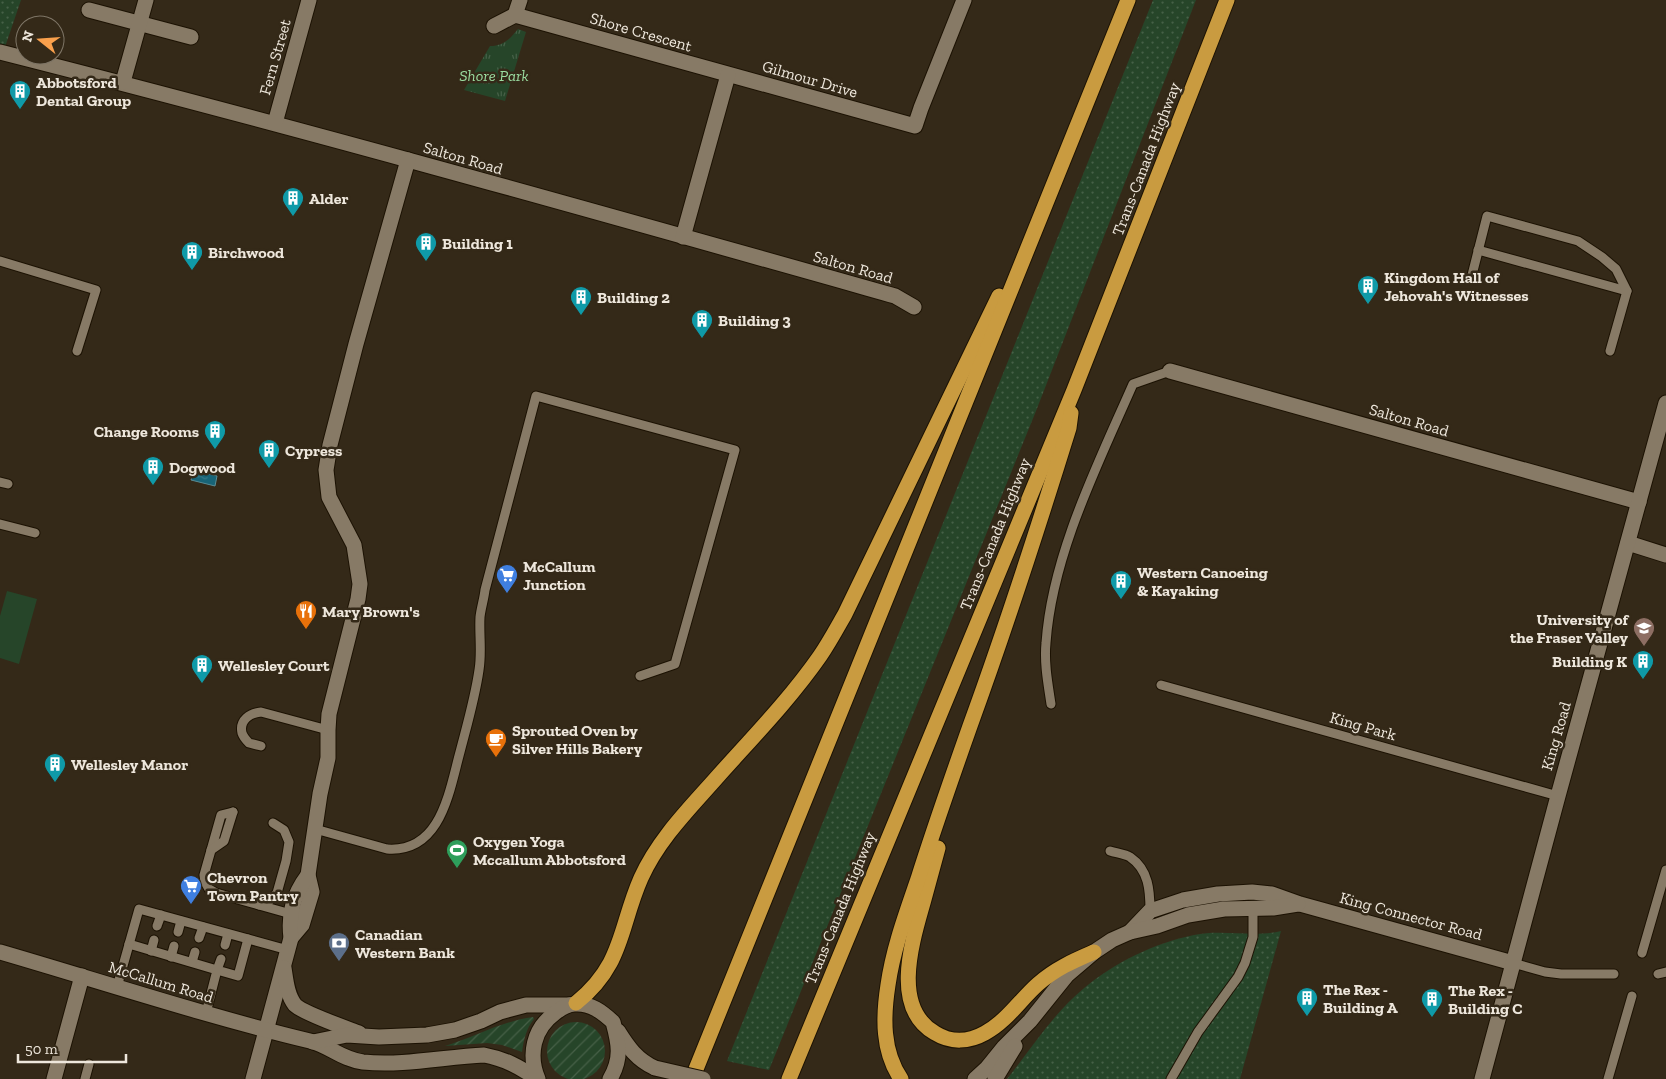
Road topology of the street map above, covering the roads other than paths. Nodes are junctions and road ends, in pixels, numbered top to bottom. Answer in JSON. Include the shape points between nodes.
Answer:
{"nodes":[{"id":1,"x":146,"y":0,"type":"edge"},
{"id":2,"x":309,"y":0,"type":"edge"},
{"id":3,"x":520,"y":0,"type":"edge"},
{"id":4,"x":964,"y":0,"type":"edge"},
{"id":5,"x":1128,"y":0,"type":"edge"},
{"id":6,"x":1227,"y":0,"type":"edge"},
{"id":7,"x":89,"y":10,"type":"dead end"},
{"id":8,"x":516,"y":15,"type":"junction"},
{"id":9,"x":139,"y":24,"type":"junction"},
{"id":10,"x":494,"y":26,"type":"dead end"},
{"id":11,"x":190,"y":37,"type":"dead end"},
{"id":12,"x":0,"y":52,"type":"edge"},
{"id":13,"x":728,"y":74,"type":"junction"},
{"id":14,"x":122,"y":82,"type":"junction"},
{"id":15,"x":275,"y":124,"type":"junction"},
{"id":16,"x":408,"y":160,"type":"junction"},
{"id":17,"x":1061,"y":167,"type":"junction"},
{"id":18,"x":683,"y":236,"type":"junction"},
{"id":19,"x":1478,"y":250,"type":"junction"},
{"id":20,"x":0,"y":261,"type":"edge"},
{"id":21,"x":1471,"y":279,"type":"dead end"},
{"id":22,"x":1627,"y":291,"type":"junction"},
{"id":23,"x":914,"y":307,"type":"dead end"},
{"id":24,"x":77,"y":351,"type":"dead end"},
{"id":25,"x":1610,"y":351,"type":"dead end"},
{"id":26,"x":1170,"y":371,"type":"joint"},
{"id":27,"x":1074,"y":390,"type":"junction"},
{"id":28,"x":1666,"y":403,"type":"edge"},
{"id":29,"x":1639,"y":502,"type":"junction"},
{"id":30,"x":0,"y":524,"type":"edge"},
{"id":31,"x":35,"y":533,"type":"dead end"},
{"id":32,"x":1628,"y":543,"type":"junction"},
{"id":33,"x":1666,"y":555,"type":"edge"},
{"id":34,"x":640,"y":676,"type":"dead end"},
{"id":35,"x":1161,"y":685,"type":"dead end"},
{"id":36,"x":1050,"y":704,"type":"dead end"},
{"id":37,"x":328,"y":730,"type":"junction"},
{"id":38,"x":261,"y":746,"type":"dead end"},
{"id":39,"x":948,"y":787,"type":"junction"},
{"id":40,"x":1558,"y":796,"type":"junction"},
{"id":41,"x":233,"y":812,"type":"dead end"},
{"id":42,"x":273,"y":823,"type":"dead end"},
{"id":43,"x":315,"y":828,"type":"junction"},
{"id":44,"x":1110,"y":851,"type":"dead end"},
{"id":45,"x":1666,"y":870,"type":"edge"},
{"id":46,"x":308,"y":876,"type":"junction"},
{"id":47,"x":1300,"y":904,"type":"junction"},
{"id":48,"x":259,"y":905,"type":"junction"},
{"id":49,"x":1253,"y":907,"type":"junction"},
{"id":50,"x":1150,"y":911,"type":"junction"},
{"id":51,"x":291,"y":914,"type":"junction"},
{"id":52,"x":161,"y":915,"type":"junction"},
{"id":53,"x":181,"y":921,"type":"junction"},
{"id":54,"x":158,"y":926,"type":"dead end"},
{"id":55,"x":203,"y":927,"type":"junction"},
{"id":56,"x":178,"y":932,"type":"dead end"},
{"id":57,"x":1130,"y":932,"type":"junction"},
{"id":58,"x":228,"y":934,"type":"junction"},
{"id":59,"x":199,"y":938,"type":"dead end"},
{"id":60,"x":248,"y":939,"type":"junction"},
{"id":61,"x":154,"y":940,"type":"dead end"},
{"id":62,"x":129,"y":944,"type":"junction"},
{"id":63,"x":290,"y":944,"type":"junction"},
{"id":64,"x":225,"y":945,"type":"dead end"},
{"id":65,"x":174,"y":946,"type":"dead end"},
{"id":66,"x":151,"y":951,"type":"junction"},
{"id":67,"x":0,"y":952,"type":"edge"},
{"id":68,"x":195,"y":952,"type":"dead end"},
{"id":69,"x":1094,"y":952,"type":"junction"},
{"id":70,"x":1642,"y":952,"type":"dead end"},
{"id":71,"x":172,"y":957,"type":"junction"},
{"id":72,"x":221,"y":959,"type":"dead end"},
{"id":73,"x":192,"y":962,"type":"junction"},
{"id":74,"x":1513,"y":963,"type":"junction"},
{"id":75,"x":284,"y":968,"type":"junction"},
{"id":76,"x":217,"y":970,"type":"junction"},
{"id":77,"x":1614,"y":974,"type":"dead end"},
{"id":78,"x":82,"y":976,"type":"junction"},
{"id":79,"x":117,"y":987,"type":"junction"},
{"id":80,"x":1632,"y":996,"type":"dead end"},
{"id":81,"x":572,"y":1004,"type":"junction"},
{"id":82,"x":206,"y":1013,"type":"junction"},
{"id":83,"x":1030,"y":1021,"type":"junction"},
{"id":84,"x":613,"y":1022,"type":"junction"},
{"id":85,"x":267,"y":1031,"type":"junction"},
{"id":86,"x":365,"y":1036,"type":"junction"},
{"id":87,"x":313,"y":1042,"type":"junction"},
{"id":88,"x":89,"y":1064,"type":"dead end"},
{"id":89,"x":54,"y":1079,"type":"edge"},
{"id":90,"x":85,"y":1079,"type":"edge"},
{"id":91,"x":254,"y":1079,"type":"edge"},
{"id":92,"x":537,"y":1079,"type":"edge"},
{"id":93,"x":610,"y":1079,"type":"edge"},
{"id":94,"x":692,"y":1079,"type":"edge"},
{"id":95,"x":703,"y":1079,"type":"edge"},
{"id":96,"x":789,"y":1079,"type":"edge"},
{"id":97,"x":901,"y":1079,"type":"edge"},
{"id":98,"x":975,"y":1079,"type":"edge"},
{"id":99,"x":995,"y":1079,"type":"edge"},
{"id":100,"x":1171,"y":1079,"type":"edge"},
{"id":101,"x":1482,"y":1079,"type":"edge"},
{"id":102,"x":1608,"y":1079,"type":"edge"}],
"edges":[{"from":1,"to":9,"type":"street"},
{"from":2,"to":15,"type":"street","name":"Fern Street"},
{"from":3,"to":8,"type":"street"},
{"from":4,"to":13,"type":"street","name":"Gilmour Drive","via":[[915,126]]},
{"from":5,"to":17,"type":"highway"},
{"from":6,"to":27,"type":"highway","name":"Trans-Canada Highway"},
{"from":7,"to":9,"type":"street"},
{"from":8,"to":10,"type":"street"},
{"from":8,"to":13,"type":"street","name":"Shore Crescent"},
{"from":9,"to":11,"type":"street"},
{"from":9,"to":14,"type":"street"},
{"from":12,"to":14,"type":"street","name":"Salton Road"},
{"from":13,"to":18,"type":"street"},
{"from":14,"to":15,"type":"street","name":"Salton Road"},
{"from":15,"to":16,"type":"street","name":"Salton Road"},
{"from":16,"to":18,"type":"street","name":"Salton Road"},
{"from":16,"to":37,"type":"street","via":[[354,353],[326,470],[330,497],[354,544],[360,584]]},
{"from":17,"to":81,"type":"highway","via":[[832,637],[790,696],[659,846],[641,878],[611,964],[589,993]]},
{"from":17,"to":94,"type":"highway"},
{"from":18,"to":23,"type":"street","name":"Salton Road","via":[[895,296]]},
{"from":19,"to":21,"type":"lane"},
{"from":19,"to":22,"type":"lane"},
{"from":19,"to":22,"type":"lane","via":[[1487,216],[1578,241],[1616,269]]},
{"from":20,"to":24,"type":"lane","via":[[96,290]]},
{"from":22,"to":25,"type":"lane"},
{"from":26,"to":29,"type":"street","name":"Salton Road"},
{"from":26,"to":36,"type":"lane","via":[[1133,384],[1076,516],[1050,608],[1045,666]]},
{"from":27,"to":39,"type":"highway","via":[[1069,428],[1032,550]]},
{"from":27,"to":96,"type":"highway","name":"Trans-Canada Highway"},
{"from":28,"to":29,"type":"street","name":"King Road"},
{"from":29,"to":32,"type":"street","name":"King Road"},
{"from":30,"to":31,"type":"lane"},
{"from":32,"to":33,"type":"street"},
{"from":32,"to":40,"type":"street","name":"King Road"},
{"from":34,"to":43,"type":"lane","via":[[675,664],[735,450],[536,396],[485,590],[480,616],[478,677],[442,814],[418,843],[399,850],[387,850]]},
{"from":35,"to":40,"type":"lane","name":"King Park"},
{"from":37,"to":38,"type":"lane","via":[[261,712],[252,713],[247,716],[242,734],[249,743]]},
{"from":37,"to":43,"type":"street","via":[[328,758]]},
{"from":39,"to":69,"type":"highway","via":[[943,831],[909,963],[910,997],[916,1015],[926,1027],[951,1040],[976,1037],[995,1027],[1037,985],[1063,965]]},
{"from":39,"to":97,"type":"highway","via":[[897,942],[888,984],[885,1036]]},
{"from":40,"to":74,"type":"street","name":"King Road"},
{"from":41,"to":48,"type":"lane","via":[[221,816],[204,876],[209,889],[216,893]]},
{"from":42,"to":48,"type":"lane","via":[[284,830],[290,842],[276,892],[268,902]]},
{"from":43,"to":46,"type":"street"},
{"from":44,"to":50,"type":"lane","via":[[1129,857],[1143,871],[1150,887]]},
{"from":45,"to":70,"type":"lane"},
{"from":46,"to":51,"type":"street","via":[[298,889]]},
{"from":46,"to":63,"type":"street","via":[[312,892],[302,925]]},
{"from":47,"to":49,"type":"street","name":"King Connector Road"},
{"from":47,"to":50,"type":"street","name":"King Connector Road","via":[[1272,894],[1252,892],[1183,900]]},
{"from":47,"to":74,"type":"street","name":"King Connector Road"},
{"from":48,"to":51,"type":"lane"},
{"from":49,"to":57,"type":"street","name":"King Connector Road","via":[[1188,915]]},
{"from":49,"to":100,"type":"lane","via":[[1253,937],[1246,963],[1198,1032]]},
{"from":50,"to":57,"type":"street","name":"King Connector Road"},
{"from":51,"to":63,"type":"street"},
{"from":52,"to":53,"type":"lane"},
{"from":52,"to":54,"type":"lane"},
{"from":52,"to":62,"type":"lane","via":[[139,909]]},
{"from":53,"to":55,"type":"lane"},
{"from":53,"to":56,"type":"lane"},
{"from":55,"to":58,"type":"lane"},
{"from":55,"to":59,"type":"lane"},
{"from":57,"to":69,"type":"street","name":"King Connector Road"},
{"from":58,"to":60,"type":"lane"},
{"from":58,"to":64,"type":"lane"},
{"from":60,"to":63,"type":"lane"},
{"from":60,"to":76,"type":"lane","via":[[238,976]]},
{"from":61,"to":66,"type":"lane"},
{"from":62,"to":66,"type":"lane"},
{"from":62,"to":79,"type":"lane"},
{"from":63,"to":75,"type":"street"},
{"from":65,"to":71,"type":"lane"},
{"from":66,"to":71,"type":"lane"},
{"from":67,"to":78,"type":"street","name":"McCallum Road"},
{"from":68,"to":73,"type":"lane"},
{"from":69,"to":83,"type":"street","name":"King Connector Road","via":[[1067,975]]},
{"from":71,"to":73,"type":"lane"},
{"from":72,"to":76,"type":"lane"},
{"from":73,"to":76,"type":"lane"},
{"from":74,"to":77,"type":"lane","via":[[1561,974]]},
{"from":74,"to":101,"type":"street","name":"King Road"},
{"from":75,"to":85,"type":"street"},
{"from":75,"to":86,"type":"street","via":[[288,990],[296,1005]]},
{"from":76,"to":82,"type":"lane"},
{"from":78,"to":79,"type":"street","name":"McCallum Road"},
{"from":78,"to":89,"type":"street"},
{"from":79,"to":82,"type":"street","name":"McCallum Road"},
{"from":80,"to":102,"type":"lane"},
{"from":81,"to":84,"type":"street","name":"McCallum Road","via":[[593,1007]]},
{"from":81,"to":86,"type":"street","name":"McCallum Road","via":[[526,1005],[455,1030],[427,1035]]},
{"from":81,"to":92,"type":"street","via":[[548,1018],[533,1042]]},
{"from":82,"to":85,"type":"street","name":"McCallum Road"},
{"from":83,"to":98,"type":"street","name":"King Connector Road"},
{"from":83,"to":99,"type":"street","name":"King Connector Road"},
{"from":84,"to":93,"type":"street","via":[[619,1054],[617,1068]]},
{"from":84,"to":95,"type":"street","bridge":true,"via":[[633,1053],[645,1063]]},
{"from":85,"to":87,"type":"street","name":"McCallum Road"},
{"from":85,"to":91,"type":"street"},
{"from":86,"to":87,"type":"street","name":"McCallum Road","via":[[347,1034]]},
{"from":87,"to":92,"type":"street","name":"McCallum Road","via":[[349,1059],[365,1062],[484,1055],[498,1057]]},
{"from":88,"to":90,"type":"lane"}]}
